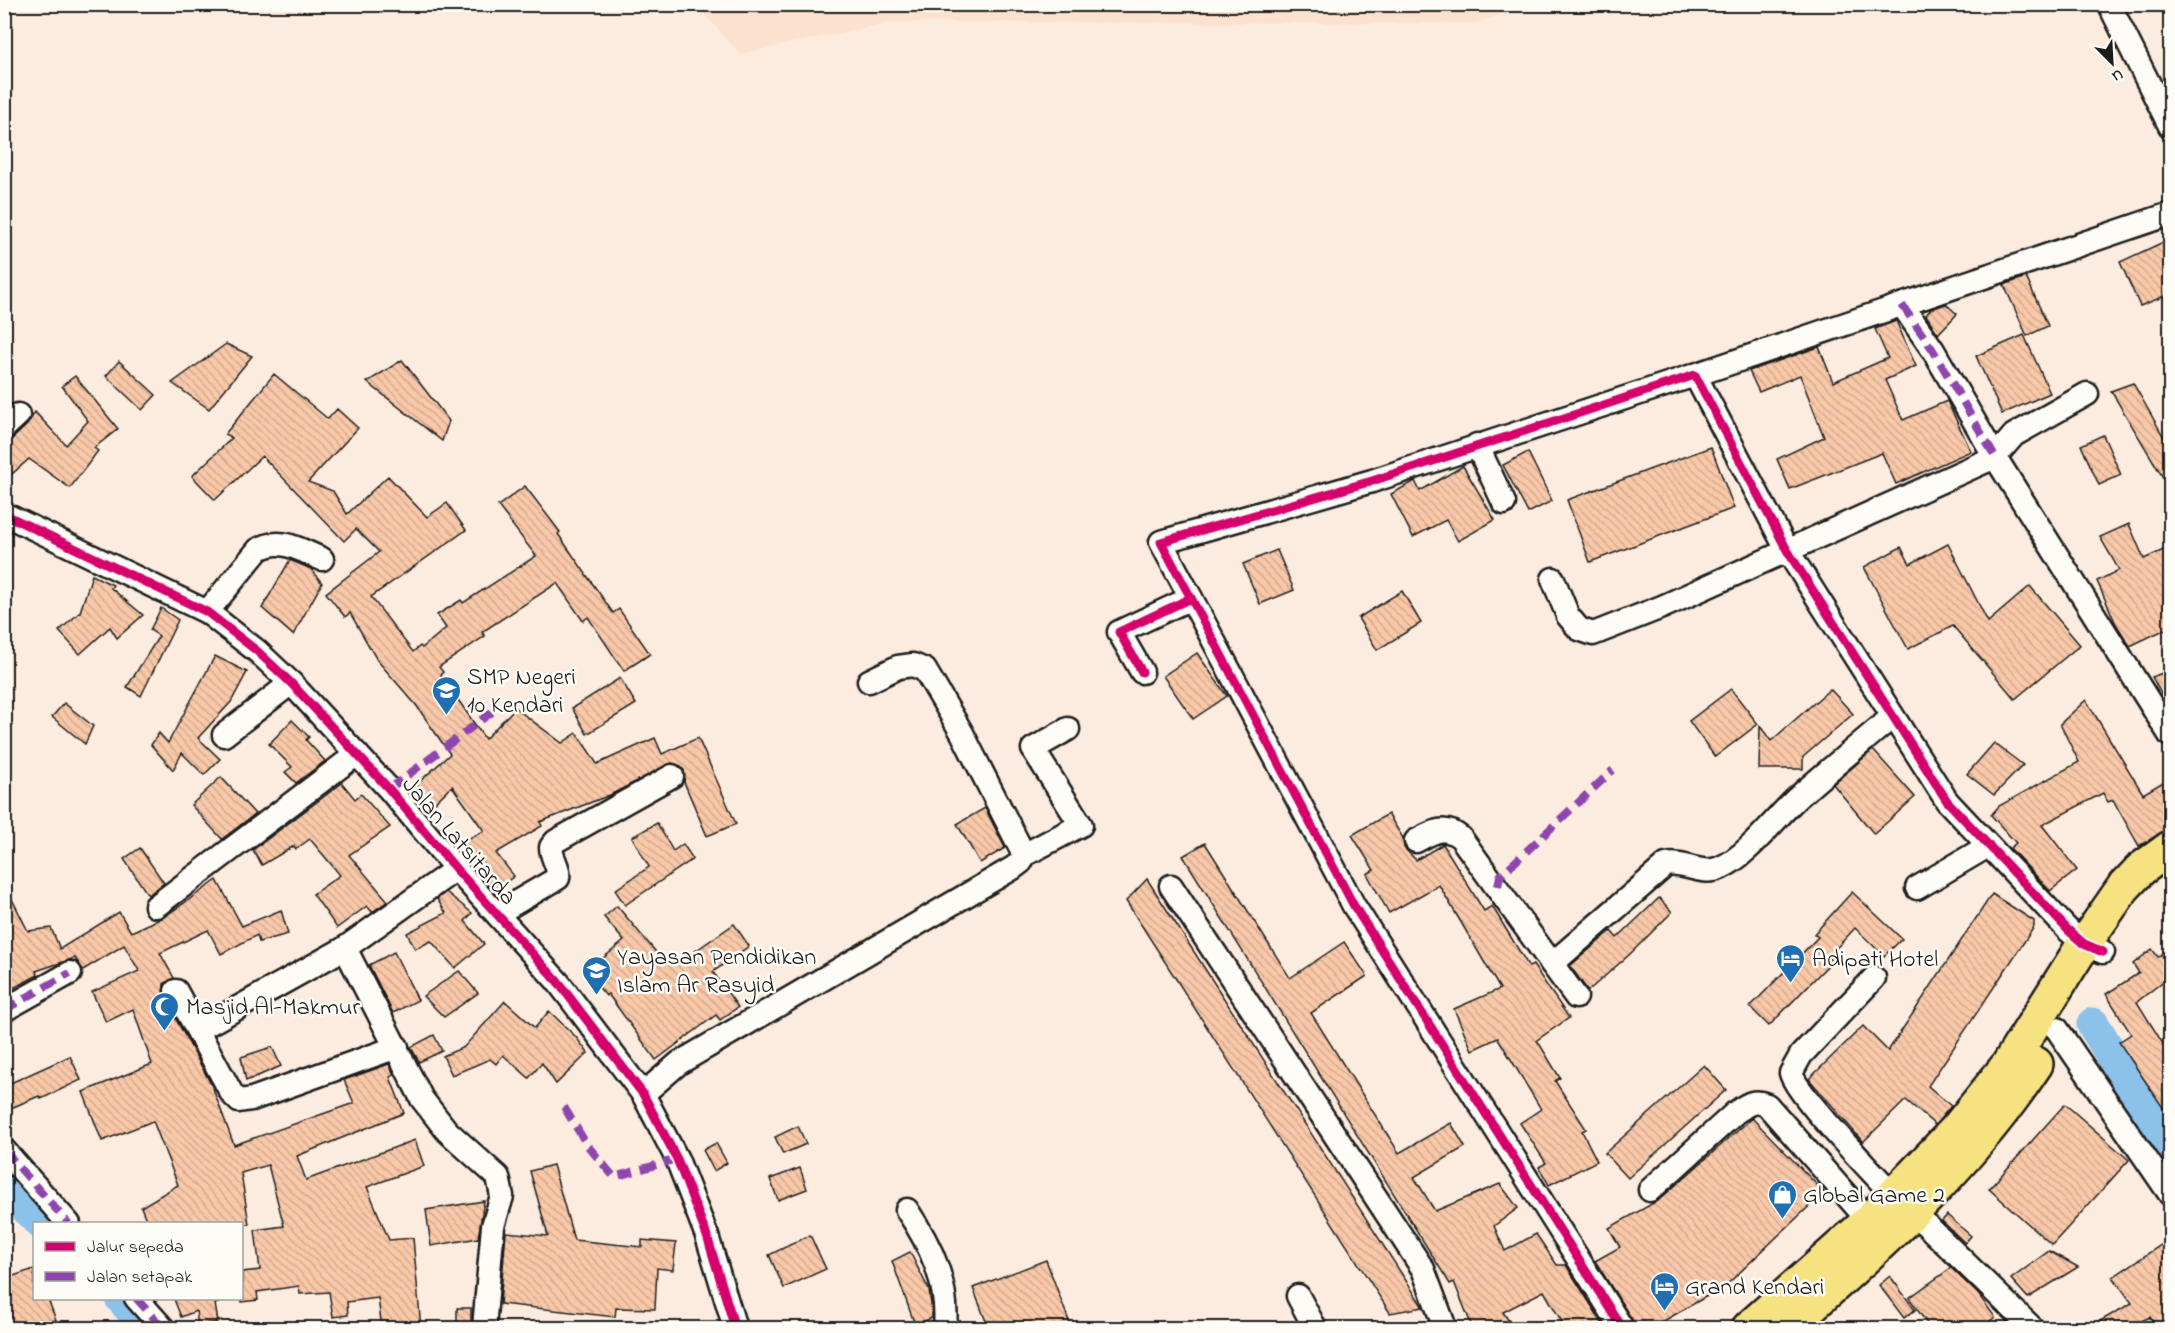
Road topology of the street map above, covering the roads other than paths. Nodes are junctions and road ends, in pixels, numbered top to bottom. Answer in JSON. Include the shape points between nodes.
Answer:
{"nodes":[{"id":1,"x":2109,"y":4,"type":"edge"},
{"id":2,"x":2170,"y":126,"type":"edge"},
{"id":3,"x":2170,"y":216,"type":"edge"},
{"id":4,"x":1902,"y":305,"type":"junction"},
{"id":5,"x":1695,"y":375,"type":"junction"},
{"id":6,"x":2087,"y":394,"type":"dead end"},
{"id":7,"x":1477,"y":445,"type":"junction"},
{"id":8,"x":1995,"y":457,"type":"junction"},
{"id":9,"x":1504,"y":503,"type":"dead end"},
{"id":10,"x":4,"y":513,"type":"edge"},
{"id":11,"x":1787,"y":550,"type":"junction"},
{"id":12,"x":322,"y":559,"type":"dead end"},
{"id":13,"x":1553,"y":579,"type":"dead end"},
{"id":14,"x":1191,"y":598,"type":"junction"},
{"id":15,"x":207,"y":612,"type":"junction"},
{"id":16,"x":1142,"y":672,"type":"dead end"},
{"id":17,"x":869,"y":681,"type":"dead end"},
{"id":18,"x":291,"y":682,"type":"junction"},
{"id":19,"x":1892,"y":717,"type":"junction"},
{"id":20,"x":1068,"y":729,"type":"dead end"},
{"id":21,"x":224,"y":735,"type":"dead end"},
{"id":22,"x":2170,"y":735,"type":"edge"},
{"id":23,"x":357,"y":754,"type":"junction"},
{"id":24,"x":672,"y":776,"type":"dead end"},
{"id":25,"x":1416,"y":841,"type":"dead end"},
{"id":26,"x":1988,"y":846,"type":"junction"},
{"id":27,"x":2170,"y":848,"type":"edge"},
{"id":28,"x":1024,"y":855,"type":"junction"},
{"id":29,"x":456,"y":868,"type":"junction"},
{"id":30,"x":2170,"y":877,"type":"edge"},
{"id":31,"x":1171,"y":886,"type":"dead end"},
{"id":32,"x":1917,"y":888,"type":"dead end"},
{"id":33,"x":156,"y":906,"type":"dead end"},
{"id":34,"x":498,"y":913,"type":"junction"},
{"id":35,"x":345,"y":948,"type":"junction"},
{"id":36,"x":2093,"y":948,"type":"junction"},
{"id":37,"x":1552,"y":964,"type":"junction"},
{"id":38,"x":70,"y":973,"type":"dead end"},
{"id":39,"x":1874,"y":978,"type":"dead end"},
{"id":40,"x":176,"y":991,"type":"dead end"},
{"id":41,"x":1576,"y":997,"type":"dead end"},
{"id":42,"x":4,"y":1010,"type":"edge"},
{"id":43,"x":2057,"y":1029,"type":"junction"},
{"id":44,"x":198,"y":1030,"type":"junction"},
{"id":45,"x":397,"y":1047,"type":"junction"},
{"id":46,"x":643,"y":1094,"type":"junction"},
{"id":47,"x":4,"y":1150,"type":"edge"},
{"id":48,"x":1650,"y":1190,"type":"dead end"},
{"id":49,"x":2170,"y":1194,"type":"edge"},
{"id":50,"x":1904,"y":1204,"type":"junction"},
{"id":51,"x":907,"y":1210,"type":"dead end"},
{"id":52,"x":1869,"y":1221,"type":"junction"},
{"id":53,"x":67,"y":1222,"type":"edge"},
{"id":54,"x":1298,"y":1296,"type":"dead end"},
{"id":55,"x":137,"y":1300,"type":"edge"},
{"id":56,"x":1788,"y":1316,"type":"edge"},
{"id":57,"x":163,"y":1329,"type":"edge"},
{"id":58,"x":484,"y":1329,"type":"edge"},
{"id":59,"x":735,"y":1329,"type":"edge"},
{"id":60,"x":945,"y":1329,"type":"edge"},
{"id":61,"x":1315,"y":1329,"type":"edge"},
{"id":62,"x":1445,"y":1329,"type":"edge"},
{"id":63,"x":1622,"y":1329,"type":"edge"},
{"id":64,"x":1749,"y":1329,"type":"edge"},
{"id":65,"x":2032,"y":1329,"type":"edge"}],
"edges":[{"from":1,"to":2,"type":"street"},
{"from":3,"to":4,"type":"street"},
{"from":4,"to":5,"type":"street"},
{"from":4,"to":8,"type":"street"},
{"from":5,"to":7,"type":"street"},
{"from":5,"to":11,"type":"street"},
{"from":6,"to":8,"type":"street","via":[[2014,435]]},
{"from":7,"to":9,"type":"street"},
{"from":7,"to":14,"type":"street","via":[[1361,485],[1161,542]]},
{"from":8,"to":11,"type":"street"},
{"from":8,"to":22,"type":"street"},
{"from":10,"to":15,"type":"street","name":"Jalan Latsitarda"},
{"from":11,"to":13,"type":"street","via":[[1593,634],[1579,630],[1568,616]]},
{"from":11,"to":19,"type":"street"},
{"from":12,"to":15,"type":"street","via":[[281,542],[269,543],[258,550]]},
{"from":14,"to":16,"type":"street","via":[[1119,632]]},
{"from":14,"to":63,"type":"street","via":[[1354,906]]},
{"from":15,"to":18,"type":"street","name":"Jalan Latsitarda"},
{"from":17,"to":28,"type":"street","via":[[898,667],[913,665],[925,670]]},
{"from":18,"to":21,"type":"street"},
{"from":18,"to":23,"type":"street","name":"Jalan Latsitarda"},
{"from":19,"to":26,"type":"street","via":[[1947,801]]},
{"from":19,"to":37,"type":"street","via":[[1731,861],[1712,871],[1666,865]]},
{"from":20,"to":28,"type":"street","via":[[1034,749],[1081,825]]},
{"from":23,"to":29,"type":"street","name":"Jalan Latsitarda"},
{"from":23,"to":33,"type":"street"},
{"from":24,"to":34,"type":"street","via":[[556,841],[550,847],[558,878]]},
{"from":25,"to":37,"type":"street","via":[[1444,829],[1461,838]]},
{"from":26,"to":32,"type":"street"},
{"from":26,"to":36,"type":"street"},
{"from":27,"to":36,"type":"highway","via":[[2123,888]]},
{"from":28,"to":46,"type":"street","via":[[1013,868],[679,1064]]},
{"from":29,"to":34,"type":"street","name":"Jalan Latsitarda"},
{"from":29,"to":35,"type":"street"},
{"from":30,"to":36,"type":"highway"},
{"from":31,"to":62,"type":"street","via":[[1423,1269]]},
{"from":34,"to":46,"type":"street","name":"Jalan Latsitarda","via":[[558,982]]},
{"from":35,"to":44,"type":"street"},
{"from":35,"to":45,"type":"street"},
{"from":36,"to":43,"type":"highway"},
{"from":36,"to":50,"type":"highway"},
{"from":37,"to":41,"type":"street"},
{"from":38,"to":42,"type":"street"},
{"from":39,"to":50,"type":"street","via":[[1801,1055],[1791,1073],[1811,1104]]},
{"from":40,"to":44,"type":"street"},
{"from":43,"to":49,"type":"street"},
{"from":43,"to":50,"type":"highway","via":[[2007,1106]]},
{"from":44,"to":45,"type":"street","via":[[239,1101]]},
{"from":45,"to":58,"type":"street","via":[[433,1115],[498,1177],[502,1187],[493,1226]]},
{"from":46,"to":59,"type":"street","name":"Jalan Latsitarda","via":[[677,1159],[707,1236]]},
{"from":47,"to":53,"type":"street"},
{"from":48,"to":52,"type":"street","via":[[1735,1113],[1757,1101],[1767,1105]]},
{"from":50,"to":52,"type":"highway"},
{"from":50,"to":56,"type":"highway"},
{"from":50,"to":65,"type":"street"},
{"from":51,"to":60,"type":"street","via":[[937,1263],[944,1285]]},
{"from":52,"to":56,"type":"highway"},
{"from":54,"to":61,"type":"street"},
{"from":55,"to":57,"type":"street"},
{"from":56,"to":64,"type":"highway"}]}
